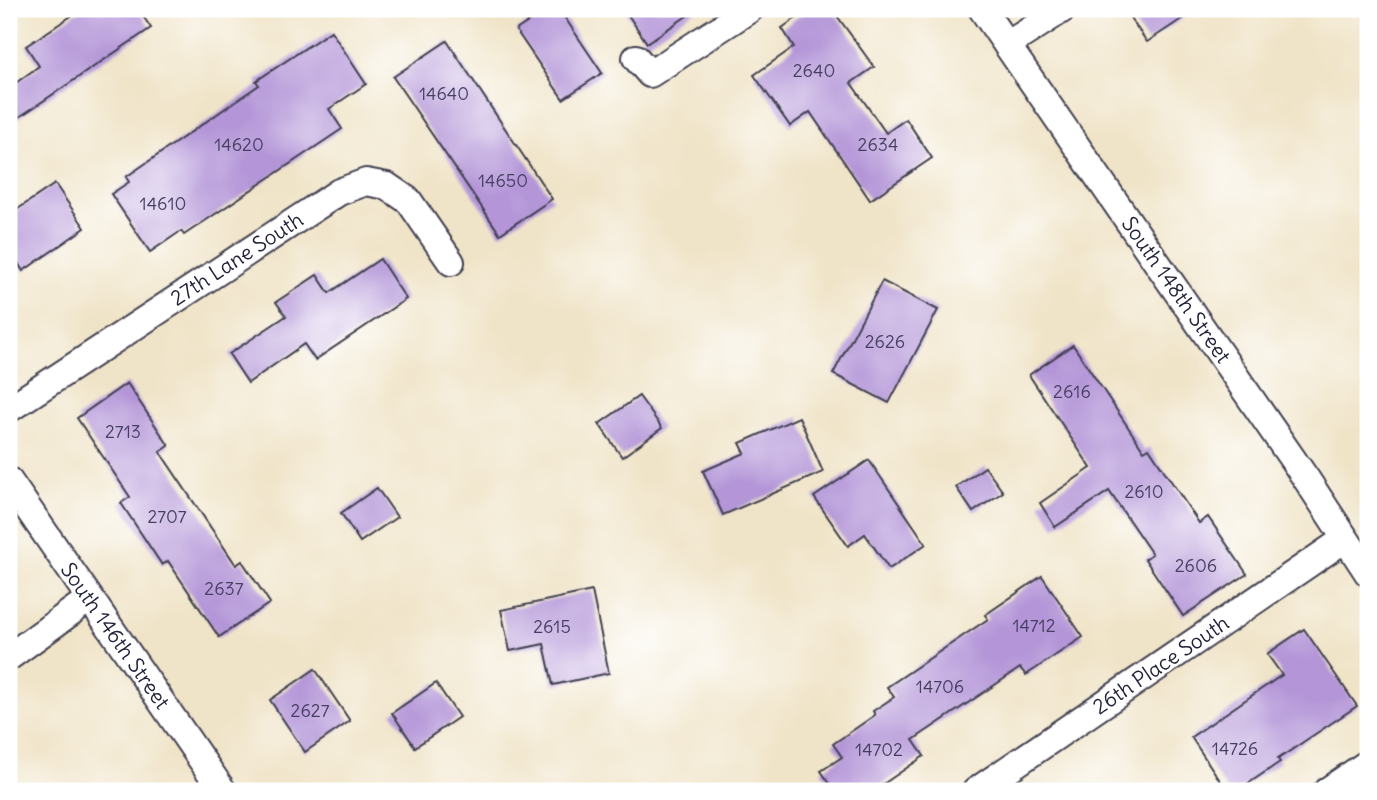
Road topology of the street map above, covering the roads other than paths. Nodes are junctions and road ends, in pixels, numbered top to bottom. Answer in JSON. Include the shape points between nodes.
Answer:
{"nodes":[{"id":1,"x":750,"y":9,"type":"edge"},
{"id":2,"x":982,"y":9,"type":"edge"},
{"id":3,"x":1063,"y":9,"type":"edge"},
{"id":4,"x":1007,"y":45,"type":"junction"},
{"id":5,"x":636,"y":58,"type":"dead end"},
{"id":6,"x":451,"y":262,"type":"dead end"},
{"id":7,"x":9,"y":409,"type":"edge"},
{"id":8,"x":9,"y":481,"type":"edge"},
{"id":9,"x":1346,"y":539,"type":"junction"},
{"id":10,"x":1368,"y":573,"type":"edge"},
{"id":11,"x":89,"y":599,"type":"junction"},
{"id":12,"x":9,"y":657,"type":"edge"},
{"id":13,"x":1368,"y":763,"type":"edge"},
{"id":14,"x":223,"y":791,"type":"edge"},
{"id":15,"x":976,"y":791,"type":"edge"},
{"id":16,"x":1327,"y":791,"type":"edge"}],
"edges":[{"from":1,"to":5,"type":"street","via":[[650,74]]},
{"from":2,"to":4,"type":"street","name":"South 148th Street"},
{"from":3,"to":4,"type":"street"},
{"from":4,"to":9,"type":"street","name":"South 148th Street"},
{"from":6,"to":7,"type":"street","name":"27th Lane South","via":[[410,201],[387,186],[366,182],[340,192]]},
{"from":8,"to":11,"type":"street","name":"South 146th Street"},
{"from":9,"to":10,"type":"street","name":"South 148th Street"},
{"from":9,"to":15,"type":"street","name":"26th Place South"},
{"from":11,"to":12,"type":"street"},
{"from":11,"to":14,"type":"street","name":"South 146th Street"},
{"from":13,"to":16,"type":"street"}]}
